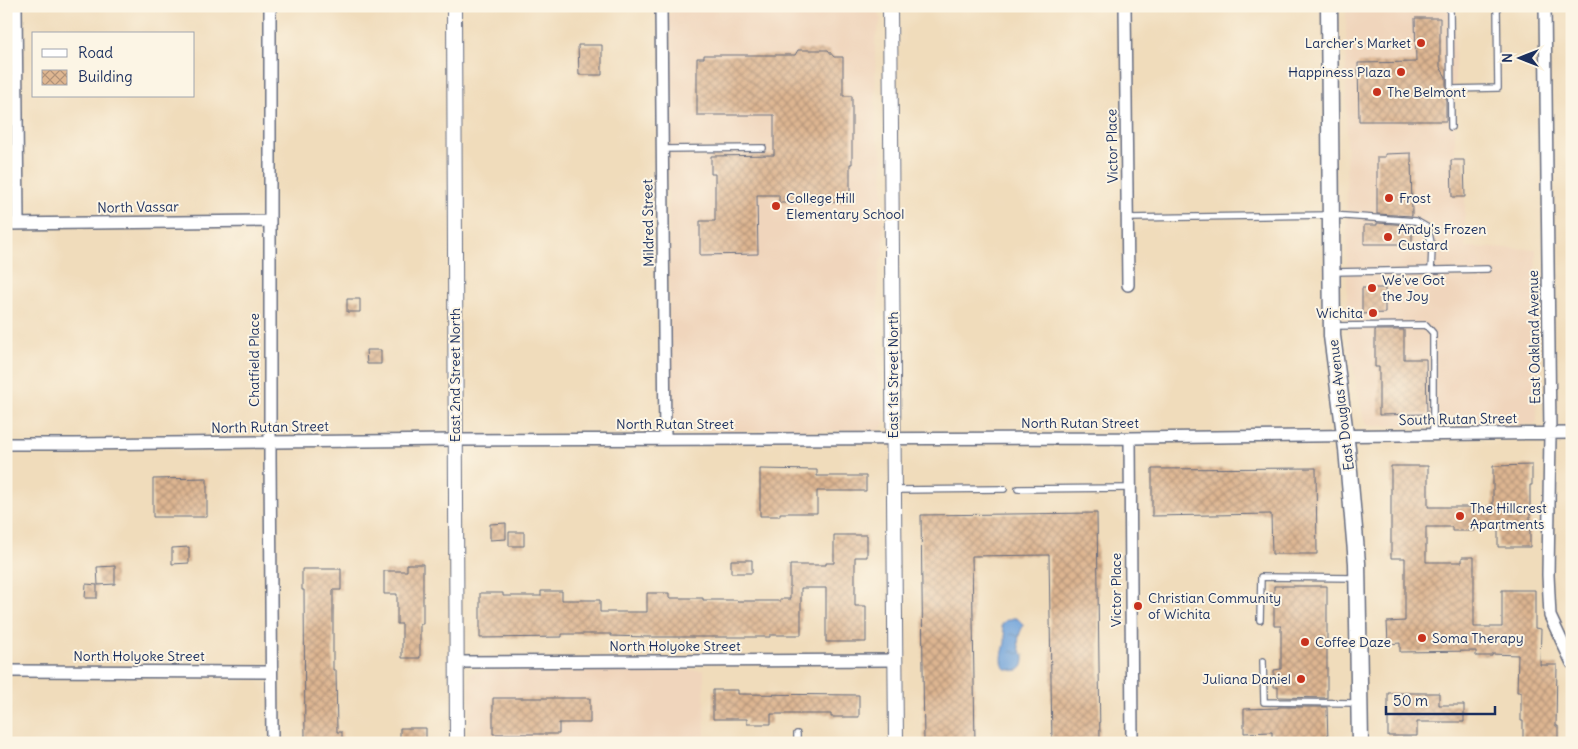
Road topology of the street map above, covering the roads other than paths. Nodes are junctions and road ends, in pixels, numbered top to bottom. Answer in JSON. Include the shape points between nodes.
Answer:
{"nodes":[{"id":1,"x":16,"y":6,"type":"edge"},
{"id":2,"x":270,"y":6,"type":"edge"},
{"id":3,"x":454,"y":6,"type":"edge"},
{"id":4,"x":661,"y":6,"type":"edge"},
{"id":5,"x":890,"y":6,"type":"edge"},
{"id":6,"x":1125,"y":6,"type":"edge"},
{"id":7,"x":1329,"y":6,"type":"edge"},
{"id":8,"x":1450,"y":6,"type":"edge"},
{"id":9,"x":1497,"y":6,"type":"edge"},
{"id":10,"x":1545,"y":6,"type":"edge"},
{"id":11,"x":1451,"y":89,"type":"junction"},
{"id":12,"x":1451,"y":127,"type":"dead end"},
{"id":13,"x":763,"y":148,"type":"dead end"},
{"id":14,"x":662,"y":149,"type":"junction"},
{"id":15,"x":1331,"y":215,"type":"junction"},
{"id":16,"x":1127,"y":218,"type":"junction"},
{"id":17,"x":269,"y":221,"type":"junction"},
{"id":18,"x":6,"y":224,"type":"edge"},
{"id":19,"x":18,"y":224,"type":"junction"},
{"id":20,"x":1488,"y":269,"type":"dead end"},
{"id":21,"x":1431,"y":271,"type":"junction"},
{"id":22,"x":1332,"y":272,"type":"junction"},
{"id":23,"x":1128,"y":285,"type":"dead end"},
{"id":24,"x":1332,"y":326,"type":"junction"},
{"id":25,"x":1550,"y":433,"type":"junction"},
{"id":26,"x":1572,"y":433,"type":"edge"},
{"id":27,"x":1433,"y":434,"type":"junction"},
{"id":28,"x":1345,"y":435,"type":"junction"},
{"id":29,"x":1130,"y":438,"type":"junction"},
{"id":30,"x":665,"y":439,"type":"junction"},
{"id":31,"x":893,"y":439,"type":"junction"},
{"id":32,"x":455,"y":440,"type":"junction"},
{"id":33,"x":270,"y":442,"type":"junction"},
{"id":34,"x":6,"y":444,"type":"edge"},
{"id":35,"x":1130,"y":488,"type":"junction"},
{"id":36,"x":1004,"y":489,"type":"dead end"},
{"id":37,"x":1018,"y":489,"type":"dead end"},
{"id":38,"x":894,"y":490,"type":"junction"},
{"id":39,"x":1357,"y":578,"type":"junction"},
{"id":40,"x":1260,"y":620,"type":"dead end"},
{"id":41,"x":895,"y":660,"type":"junction"},
{"id":42,"x":1263,"y":660,"type":"dead end"},
{"id":43,"x":456,"y":662,"type":"junction"},
{"id":44,"x":1572,"y":663,"type":"edge"},
{"id":45,"x":6,"y":671,"type":"edge"},
{"id":46,"x":272,"y":672,"type":"junction"},
{"id":47,"x":1360,"y":703,"type":"junction"},
{"id":48,"x":797,"y":734,"type":"dead end"},
{"id":49,"x":272,"y":743,"type":"edge"},
{"id":50,"x":457,"y":743,"type":"edge"},
{"id":51,"x":797,"y":743,"type":"edge"},
{"id":52,"x":896,"y":743,"type":"edge"},
{"id":53,"x":1132,"y":743,"type":"edge"},
{"id":54,"x":1360,"y":743,"type":"edge"}],
"edges":[{"from":1,"to":19,"type":"street"},
{"from":2,"to":17,"type":"street","name":"Chatfield Place"},
{"from":3,"to":32,"type":"street","name":"East 2nd Street North"},
{"from":4,"to":14,"type":"street","name":"Mildred Street"},
{"from":5,"to":31,"type":"street","name":"East 1st Street North"},
{"from":6,"to":16,"type":"street","name":"Victor Place"},
{"from":7,"to":15,"type":"main road","name":"East Douglas Avenue"},
{"from":8,"to":11,"type":"lane"},
{"from":9,"to":11,"type":"lane","via":[[1498,88]]},
{"from":10,"to":25,"type":"street","name":"East Oakland Avenue"},
{"from":11,"to":12,"type":"lane"},
{"from":13,"to":14,"type":"lane"},
{"from":14,"to":30,"type":"street","name":"Mildred Street"},
{"from":15,"to":16,"type":"lane"},
{"from":15,"to":21,"type":"lane","via":[[1416,221],[1428,228],[1432,248]]},
{"from":15,"to":22,"type":"main road","name":"East Douglas Avenue"},
{"from":16,"to":23,"type":"street","name":"Victor Place"},
{"from":17,"to":19,"type":"street","name":"North Vassar"},
{"from":17,"to":33,"type":"street","name":"Chatfield Place"},
{"from":18,"to":19,"type":"street","name":"North Vassar"},
{"from":20,"to":21,"type":"lane"},
{"from":21,"to":22,"type":"lane"},
{"from":22,"to":24,"type":"main road","name":"East Douglas Avenue"},
{"from":24,"to":27,"type":"lane","via":[[1426,325],[1433,333]]},
{"from":24,"to":28,"type":"main road","name":"East Douglas Avenue"},
{"from":25,"to":26,"type":"street","name":"South Rutan Street"},
{"from":25,"to":27,"type":"street","name":"South Rutan Street"},
{"from":25,"to":44,"type":"street","name":"East Oakland Avenue","via":[[1550,616]]},
{"from":27,"to":28,"type":"street","name":"South Rutan Street"},
{"from":28,"to":29,"type":"street","name":"North Rutan Street"},
{"from":28,"to":39,"type":"main road","name":"East Douglas Avenue"},
{"from":29,"to":31,"type":"street","name":"North Rutan Street"},
{"from":29,"to":35,"type":"street","name":"Victor Place"},
{"from":30,"to":31,"type":"street","name":"North Rutan Street"},
{"from":30,"to":32,"type":"street","name":"North Rutan Street"},
{"from":31,"to":38,"type":"street","name":"East 1st Street North"},
{"from":32,"to":33,"type":"street","name":"North Rutan Street"},
{"from":32,"to":43,"type":"street","name":"East 2nd Street North"},
{"from":33,"to":34,"type":"street","name":"North Rutan Street"},
{"from":33,"to":46,"type":"street","name":"Chatfield Place"},
{"from":35,"to":37,"type":"lane"},
{"from":35,"to":53,"type":"street","name":"Victor Place"},
{"from":36,"to":38,"type":"lane"},
{"from":38,"to":41,"type":"street","name":"East 1st Street North"},
{"from":39,"to":40,"type":"lane","via":[[1261,577]]},
{"from":39,"to":47,"type":"main road","name":"East Douglas Avenue"},
{"from":41,"to":43,"type":"street","name":"North Holyoke Street"},
{"from":41,"to":52,"type":"street","name":"East 1st Street North"},
{"from":42,"to":47,"type":"lane","via":[[1264,702]]},
{"from":43,"to":50,"type":"street","name":"East 2nd Street North"},
{"from":45,"to":46,"type":"street","name":"North Holyoke Street"},
{"from":46,"to":49,"type":"street","name":"Chatfield Place"},
{"from":47,"to":54,"type":"main road","name":"East Douglas Avenue"},
{"from":48,"to":51,"type":"lane"}]}
